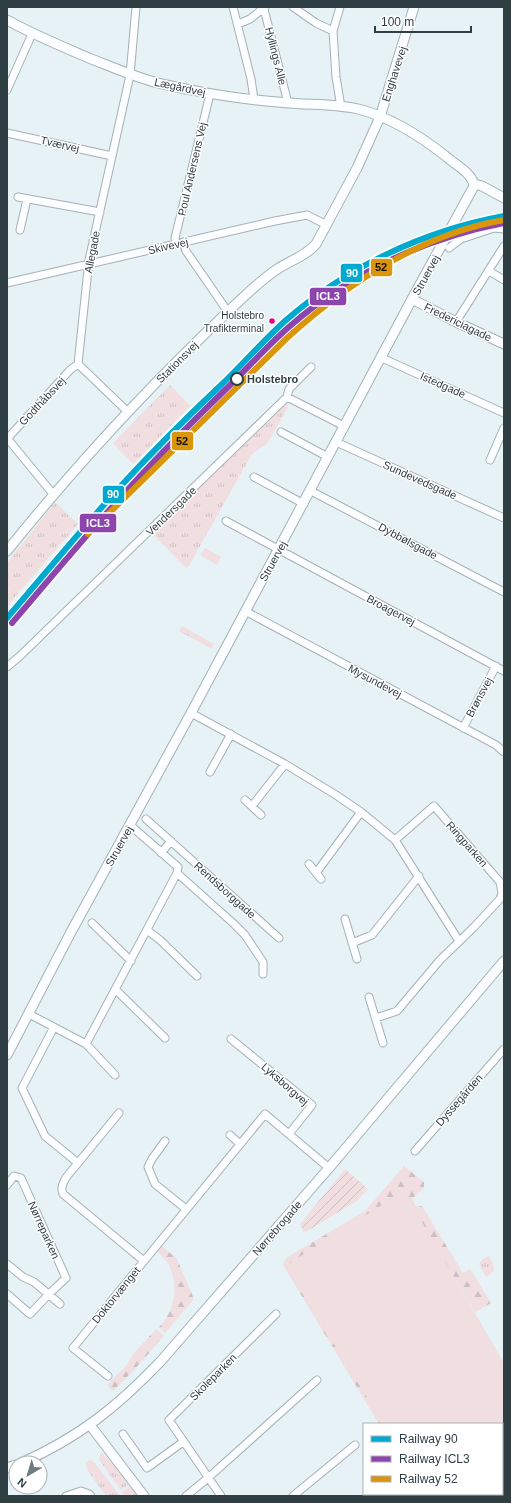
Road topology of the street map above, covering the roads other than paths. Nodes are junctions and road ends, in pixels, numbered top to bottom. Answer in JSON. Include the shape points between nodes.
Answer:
{"nodes":[{"id":1,"x":136,"y":7,"type":"edge"},
{"id":2,"x":233,"y":7,"type":"edge"},
{"id":3,"x":293,"y":7,"type":"edge"},
{"id":4,"x":340,"y":7,"type":"edge"},
{"id":5,"x":414,"y":7,"type":"edge"},
{"id":6,"x":265,"y":8,"type":"edge"},
{"id":7,"x":7,"y":20,"type":"edge"},
{"id":8,"x":238,"y":24,"type":"junction"},
{"id":9,"x":333,"y":31,"type":"junction"},
{"id":10,"x":32,"y":34,"type":"junction"},
{"id":11,"x":130,"y":75,"type":"junction"},
{"id":12,"x":7,"y":90,"type":"edge"},
{"id":13,"x":210,"y":94,"type":"junction"},
{"id":14,"x":254,"y":99,"type":"junction"},
{"id":15,"x":288,"y":103,"type":"junction"},
{"id":16,"x":341,"y":107,"type":"junction"},
{"id":17,"x":380,"y":117,"type":"junction"},
{"id":18,"x":7,"y":133,"type":"edge"},
{"id":19,"x":112,"y":156,"type":"junction"},
{"id":20,"x":474,"y":184,"type":"junction"},
{"id":21,"x":18,"y":197,"type":"dead end"},
{"id":22,"x":504,"y":198,"type":"edge"},
{"id":23,"x":27,"y":199,"type":"junction"},
{"id":24,"x":100,"y":212,"type":"junction"},
{"id":25,"x":327,"y":224,"type":"junction"},
{"id":26,"x":504,"y":229,"type":"edge"},
{"id":27,"x":20,"y":230,"type":"dead end"},
{"id":28,"x":180,"y":243,"type":"junction"},
{"id":29,"x":504,"y":246,"type":"edge"},
{"id":30,"x":449,"y":248,"type":"dead end"},
{"id":31,"x":88,"y":264,"type":"junction"},
{"id":32,"x":489,"y":271,"type":"junction"},
{"id":33,"x":504,"y":280,"type":"edge"},
{"id":34,"x":7,"y":283,"type":"edge"},
{"id":35,"x":412,"y":299,"type":"junction"},
{"id":36,"x":228,"y":312,"type":"junction"},
{"id":37,"x":456,"y":322,"type":"junction"},
{"id":38,"x":504,"y":344,"type":"edge"},
{"id":39,"x":382,"y":358,"type":"junction"},
{"id":40,"x":78,"y":364,"type":"junction"},
{"id":41,"x":311,"y":367,"type":"dead end"},
{"id":42,"x":287,"y":397,"type":"junction"},
{"id":43,"x":128,"y":412,"type":"junction"},
{"id":44,"x":504,"y":412,"type":"edge"},
{"id":45,"x":344,"y":426,"type":"junction"},
{"id":46,"x":504,"y":428,"type":"edge"},
{"id":47,"x":281,"y":432,"type":"dead end"},
{"id":48,"x":7,"y":438,"type":"edge"},
{"id":49,"x":336,"y":442,"type":"junction"},
{"id":50,"x":328,"y":457,"type":"junction"},
{"id":51,"x":490,"y":460,"type":"dead end"},
{"id":52,"x":254,"y":476,"type":"dead end"},
{"id":53,"x":311,"y":490,"type":"junction"},
{"id":54,"x":53,"y":494,"type":"junction"},
{"id":55,"x":304,"y":504,"type":"junction"},
{"id":56,"x":504,"y":518,"type":"edge"},
{"id":57,"x":226,"y":520,"type":"dead end"},
{"id":58,"x":279,"y":550,"type":"junction"},
{"id":59,"x":7,"y":551,"type":"edge"},
{"id":60,"x":504,"y":592,"type":"edge"},
{"id":61,"x":245,"y":611,"type":"junction"},
{"id":62,"x":496,"y":666,"type":"junction"},
{"id":63,"x":7,"y":668,"type":"edge"},
{"id":64,"x":504,"y":671,"type":"edge"},
{"id":65,"x":191,"y":713,"type":"junction"},
{"id":66,"x":463,"y":728,"type":"junction"},
{"id":67,"x":231,"y":734,"type":"junction"},
{"id":68,"x":504,"y":752,"type":"edge"},
{"id":69,"x":285,"y":764,"type":"junction"},
{"id":70,"x":210,"y":772,"type":"dead end"},
{"id":71,"x":245,"y":800,"type":"dead end"},
{"id":72,"x":252,"y":806,"type":"junction"},
{"id":73,"x":361,"y":812,"type":"junction"},
{"id":74,"x":261,"y":815,"type":"dead end"},
{"id":75,"x":146,"y":819,"type":"dead end"},
{"id":76,"x":130,"y":825,"type":"junction"},
{"id":77,"x":395,"y":840,"type":"junction"},
{"id":78,"x":171,"y":841,"type":"junction"},
{"id":79,"x":161,"y":853,"type":"junction"},
{"id":80,"x":310,"y":864,"type":"dead end"},
{"id":81,"x":176,"y":873,"type":"junction"},
{"id":82,"x":420,"y":876,"type":"junction"},
{"id":83,"x":345,"y":919,"type":"dead end"},
{"id":84,"x":92,"y":924,"type":"dead end"},
{"id":85,"x":147,"y":930,"type":"junction"},
{"id":86,"x":279,"y":938,"type":"dead end"},
{"id":87,"x":459,"y":941,"type":"junction"},
{"id":88,"x":352,"y":943,"type":"junction"},
{"id":89,"x":357,"y":959,"type":"dead end"},
{"id":90,"x":504,"y":960,"type":"edge"},
{"id":91,"x":130,"y":961,"type":"junction"},
{"id":92,"x":264,"y":974,"type":"dead end"},
{"id":93,"x":197,"y":976,"type":"dead end"},
{"id":94,"x":116,"y":990,"type":"junction"},
{"id":95,"x":369,"y":997,"type":"dead end"},
{"id":96,"x":29,"y":1014,"type":"junction"},
{"id":97,"x":376,"y":1018,"type":"junction"},
{"id":98,"x":54,"y":1027,"type":"junction"},
{"id":99,"x":165,"y":1038,"type":"dead end"},
{"id":100,"x":232,"y":1039,"type":"dead end"},
{"id":101,"x":384,"y":1043,"type":"dead end"},
{"id":102,"x":86,"y":1044,"type":"junction"},
{"id":103,"x":504,"y":1049,"type":"edge"},
{"id":104,"x":7,"y":1054,"type":"edge"},
{"id":105,"x":115,"y":1076,"type":"dead end"},
{"id":106,"x":119,"y":1113,"type":"dead end"},
{"id":107,"x":289,"y":1134,"type":"junction"},
{"id":108,"x":230,"y":1135,"type":"dead end"},
{"id":109,"x":165,"y":1141,"type":"dead end"},
{"id":110,"x":240,"y":1144,"type":"junction"},
{"id":111,"x":415,"y":1151,"type":"dead end"},
{"id":112,"x":78,"y":1164,"type":"junction"},
{"id":113,"x":329,"y":1168,"type":"junction"},
{"id":114,"x":7,"y":1185,"type":"edge"},
{"id":115,"x":186,"y":1209,"type":"junction"},
{"id":116,"x":144,"y":1261,"type":"junction"},
{"id":117,"x":7,"y":1264,"type":"edge"},
{"id":118,"x":7,"y":1294,"type":"edge"},
{"id":119,"x":49,"y":1294,"type":"junction"},
{"id":120,"x":60,"y":1304,"type":"dead end"},
{"id":121,"x":276,"y":1314,"type":"dead end"},
{"id":122,"x":108,"y":1376,"type":"dead end"},
{"id":123,"x":317,"y":1380,"type":"dead end"},
{"id":124,"x":90,"y":1424,"type":"junction"},
{"id":125,"x":123,"y":1434,"type":"dead end"},
{"id":126,"x":184,"y":1442,"type":"junction"},
{"id":127,"x":355,"y":1445,"type":"dead end"},
{"id":128,"x":40,"y":1455,"type":"edge"},
{"id":129,"x":208,"y":1478,"type":"junction"},
{"id":130,"x":66,"y":1496,"type":"edge"},
{"id":131,"x":91,"y":1496,"type":"edge"},
{"id":132,"x":144,"y":1496,"type":"edge"},
{"id":133,"x":186,"y":1496,"type":"edge"},
{"id":134,"x":221,"y":1496,"type":"edge"},
{"id":135,"x":294,"y":1496,"type":"edge"}],
"edges":[{"from":1,"to":11,"type":"street","name":"Allegade"},
{"from":2,"to":8,"type":"street"},
{"from":3,"to":9,"type":"street"},
{"from":4,"to":9,"type":"street"},
{"from":5,"to":17,"type":"street","name":"Enghavevej"},
{"from":6,"to":8,"type":"street"},
{"from":6,"to":15,"type":"street","name":"Hyllings Alle"},
{"from":7,"to":10,"type":"street","name":"Lægårdvej"},
{"from":8,"to":14,"type":"street"},
{"from":9,"to":16,"type":"street"},
{"from":10,"to":11,"type":"street","name":"Lægårdvej"},
{"from":10,"to":12,"type":"street"},
{"from":11,"to":13,"type":"street","name":"Lægårdvej"},
{"from":11,"to":19,"type":"street","name":"Allegade"},
{"from":13,"to":14,"type":"street","name":"Lægårdvej"},
{"from":13,"to":28,"type":"street","name":"Poul Andersens Vej","via":[[175,238]]},
{"from":14,"to":15,"type":"street","name":"Lægårdvej"},
{"from":15,"to":16,"type":"street","name":"Lægårdvej"},
{"from":16,"to":17,"type":"street","name":"Lægårdvej"},
{"from":17,"to":20,"type":"street","via":[[407,130],[442,154],[466,173]]},
{"from":17,"to":25,"type":"street","name":"Stationsvej","via":[[357,168]]},
{"from":18,"to":19,"type":"street","name":"Tværvej"},
{"from":19,"to":24,"type":"street","name":"Allegade"},
{"from":20,"to":22,"type":"street"},
{"from":20,"to":35,"type":"street","name":"Struervej","via":[[474,189]]},
{"from":21,"to":23,"type":"street"},
{"from":23,"to":24,"type":"street"},
{"from":23,"to":27,"type":"street"},
{"from":24,"to":31,"type":"street","name":"Allegade"},
{"from":25,"to":28,"type":"street","name":"Skivevej","via":[[307,215]]},
{"from":25,"to":36,"type":"street","name":"Stationsvej","via":[[309,251],[263,279]]},
{"from":26,"to":30,"type":"street","via":[[494,228],[462,238]]},
{"from":28,"to":31,"type":"street","name":"Skivevej"},
{"from":28,"to":36,"type":"street"},
{"from":29,"to":32,"type":"street"},
{"from":31,"to":34,"type":"street","name":"Skivevej"},
{"from":31,"to":40,"type":"street","name":"Allegade"},
{"from":32,"to":33,"type":"street"},
{"from":32,"to":37,"type":"street"},
{"from":35,"to":37,"type":"street","name":"Fredericiagade"},
{"from":35,"to":39,"type":"street","name":"Struervej"},
{"from":36,"to":43,"type":"street","name":"Stationsvej"},
{"from":37,"to":38,"type":"street","name":"Fredericiagade"},
{"from":39,"to":44,"type":"street","name":"Istedgade"},
{"from":39,"to":45,"type":"street","name":"Struervej"},
{"from":40,"to":43,"type":"street"},
{"from":40,"to":48,"type":"street","name":"Godthåbsvej"},
{"from":41,"to":42,"type":"street","name":"Vendersgade","via":[[289,389]]},
{"from":42,"to":45,"type":"street"},
{"from":42,"to":63,"type":"street","name":"Vendersgade"},
{"from":43,"to":54,"type":"street","name":"Stationsvej"},
{"from":45,"to":49,"type":"street","name":"Struervej"},
{"from":46,"to":51,"type":"street"},
{"from":47,"to":50,"type":"street"},
{"from":48,"to":54,"type":"street"},
{"from":49,"to":50,"type":"street","name":"Struervej"},
{"from":49,"to":56,"type":"street","name":"Sundevedsgade"},
{"from":50,"to":53,"type":"street","name":"Struervej"},
{"from":52,"to":55,"type":"street"},
{"from":53,"to":55,"type":"street","name":"Struervej"},
{"from":53,"to":60,"type":"street","name":"Dybbølsgade"},
{"from":54,"to":59,"type":"street","name":"Stationsvej"},
{"from":55,"to":58,"type":"street","name":"Struervej"},
{"from":57,"to":58,"type":"street","name":"Broagervej"},
{"from":58,"to":61,"type":"street","name":"Struervej"},
{"from":58,"to":62,"type":"street","name":"Broagervej"},
{"from":61,"to":65,"type":"street","name":"Struervej"},
{"from":61,"to":66,"type":"street","name":"Mysundevej"},
{"from":62,"to":64,"type":"street","name":"Broagervej"},
{"from":62,"to":66,"type":"street","name":"Brønsvej"},
{"from":65,"to":67,"type":"street"},
{"from":65,"to":76,"type":"street","name":"Struervej"},
{"from":66,"to":68,"type":"street","name":"Mysundevej"},
{"from":67,"to":69,"type":"street"},
{"from":67,"to":70,"type":"street"},
{"from":69,"to":72,"type":"street"},
{"from":69,"to":73,"type":"street"},
{"from":71,"to":72,"type":"street"},
{"from":72,"to":74,"type":"street"},
{"from":73,"to":77,"type":"street"},
{"from":73,"to":80,"type":"street","via":[[318,876]]},
{"from":75,"to":78,"type":"street","name":"Rendsborggade"},
{"from":76,"to":79,"type":"street","name":"Rendsborggade"},
{"from":76,"to":96,"type":"street","name":"Struervej"},
{"from":77,"to":82,"type":"street"},
{"from":77,"to":87,"type":"street","name":"Ringparken","via":[[434,806],[500,882],[500,900]]},
{"from":78,"to":79,"type":"street"},
{"from":78,"to":86,"type":"street","name":"Rendsborggade"},
{"from":79,"to":81,"type":"street","name":"Rendsborggade","via":[[178,867]]},
{"from":81,"to":85,"type":"street","name":"Rendsborggade"},
{"from":81,"to":92,"type":"street","name":"Rendsborggade","via":[[234,923],[263,962]]},
{"from":82,"to":87,"type":"street"},
{"from":82,"to":88,"type":"street","via":[[372,935]]},
{"from":83,"to":88,"type":"street"},
{"from":84,"to":91,"type":"street"},
{"from":85,"to":91,"type":"street","name":"Rendsborggade"},
{"from":85,"to":93,"type":"street"},
{"from":87,"to":97,"type":"street","name":"Ringparken","via":[[397,1011]]},
{"from":88,"to":89,"type":"street"},
{"from":90,"to":113,"type":"street","name":"Nørrebrogade"},
{"from":91,"to":94,"type":"street","name":"Rendsborggade"},
{"from":94,"to":99,"type":"street"},
{"from":94,"to":102,"type":"street","name":"Rendsborggade"},
{"from":95,"to":97,"type":"street"},
{"from":96,"to":98,"type":"street"},
{"from":96,"to":104,"type":"street","name":"Struervej"},
{"from":97,"to":101,"type":"street"},
{"from":98,"to":102,"type":"street"},
{"from":98,"to":112,"type":"street","via":[[22,1088],[45,1136]]},
{"from":100,"to":107,"type":"street","name":"Lyksborgvej","via":[[312,1105]]},
{"from":102,"to":105,"type":"street"},
{"from":103,"to":111,"type":"street","name":"Dyssegården"},
{"from":106,"to":112,"type":"street","name":"Doktorvænget"},
{"from":107,"to":110,"type":"street","via":[[265,1114]]},
{"from":107,"to":113,"type":"street"},
{"from":108,"to":110,"type":"street"},
{"from":109,"to":115,"type":"street","via":[[148,1167],[155,1184]]},
{"from":110,"to":115,"type":"street"},
{"from":112,"to":116,"type":"street","name":"Doktorvænget","via":[[62,1185],[63,1194]]},
{"from":113,"to":124,"type":"street","name":"Nørrebrogade","via":[[160,1362],[137,1386]]},
{"from":114,"to":119,"type":"street","name":"Nørreparken","via":[[14,1176],[21,1178],[66,1278]]},
{"from":115,"to":116,"type":"street"},
{"from":116,"to":122,"type":"street","name":"Doktorvænget","via":[[73,1348]]},
{"from":117,"to":119,"type":"street"},
{"from":118,"to":119,"type":"street","name":"Nørreparken","via":[[30,1314]]},
{"from":119,"to":120,"type":"street"},
{"from":121,"to":126,"type":"street","name":"Skoleparken","via":[[169,1420]]},
{"from":123,"to":129,"type":"street"},
{"from":124,"to":128,"type":"street","name":"Nørrebrogade"},
{"from":124,"to":132,"type":"street"},
{"from":125,"to":126,"type":"street","via":[[147,1468]]},
{"from":126,"to":129,"type":"street","name":"Skoleparken"},
{"from":127,"to":135,"type":"street"},
{"from":129,"to":133,"type":"street"},
{"from":129,"to":134,"type":"street","name":"Skoleparken"},
{"from":130,"to":131,"type":"street","via":[[81,1491]]}]}
